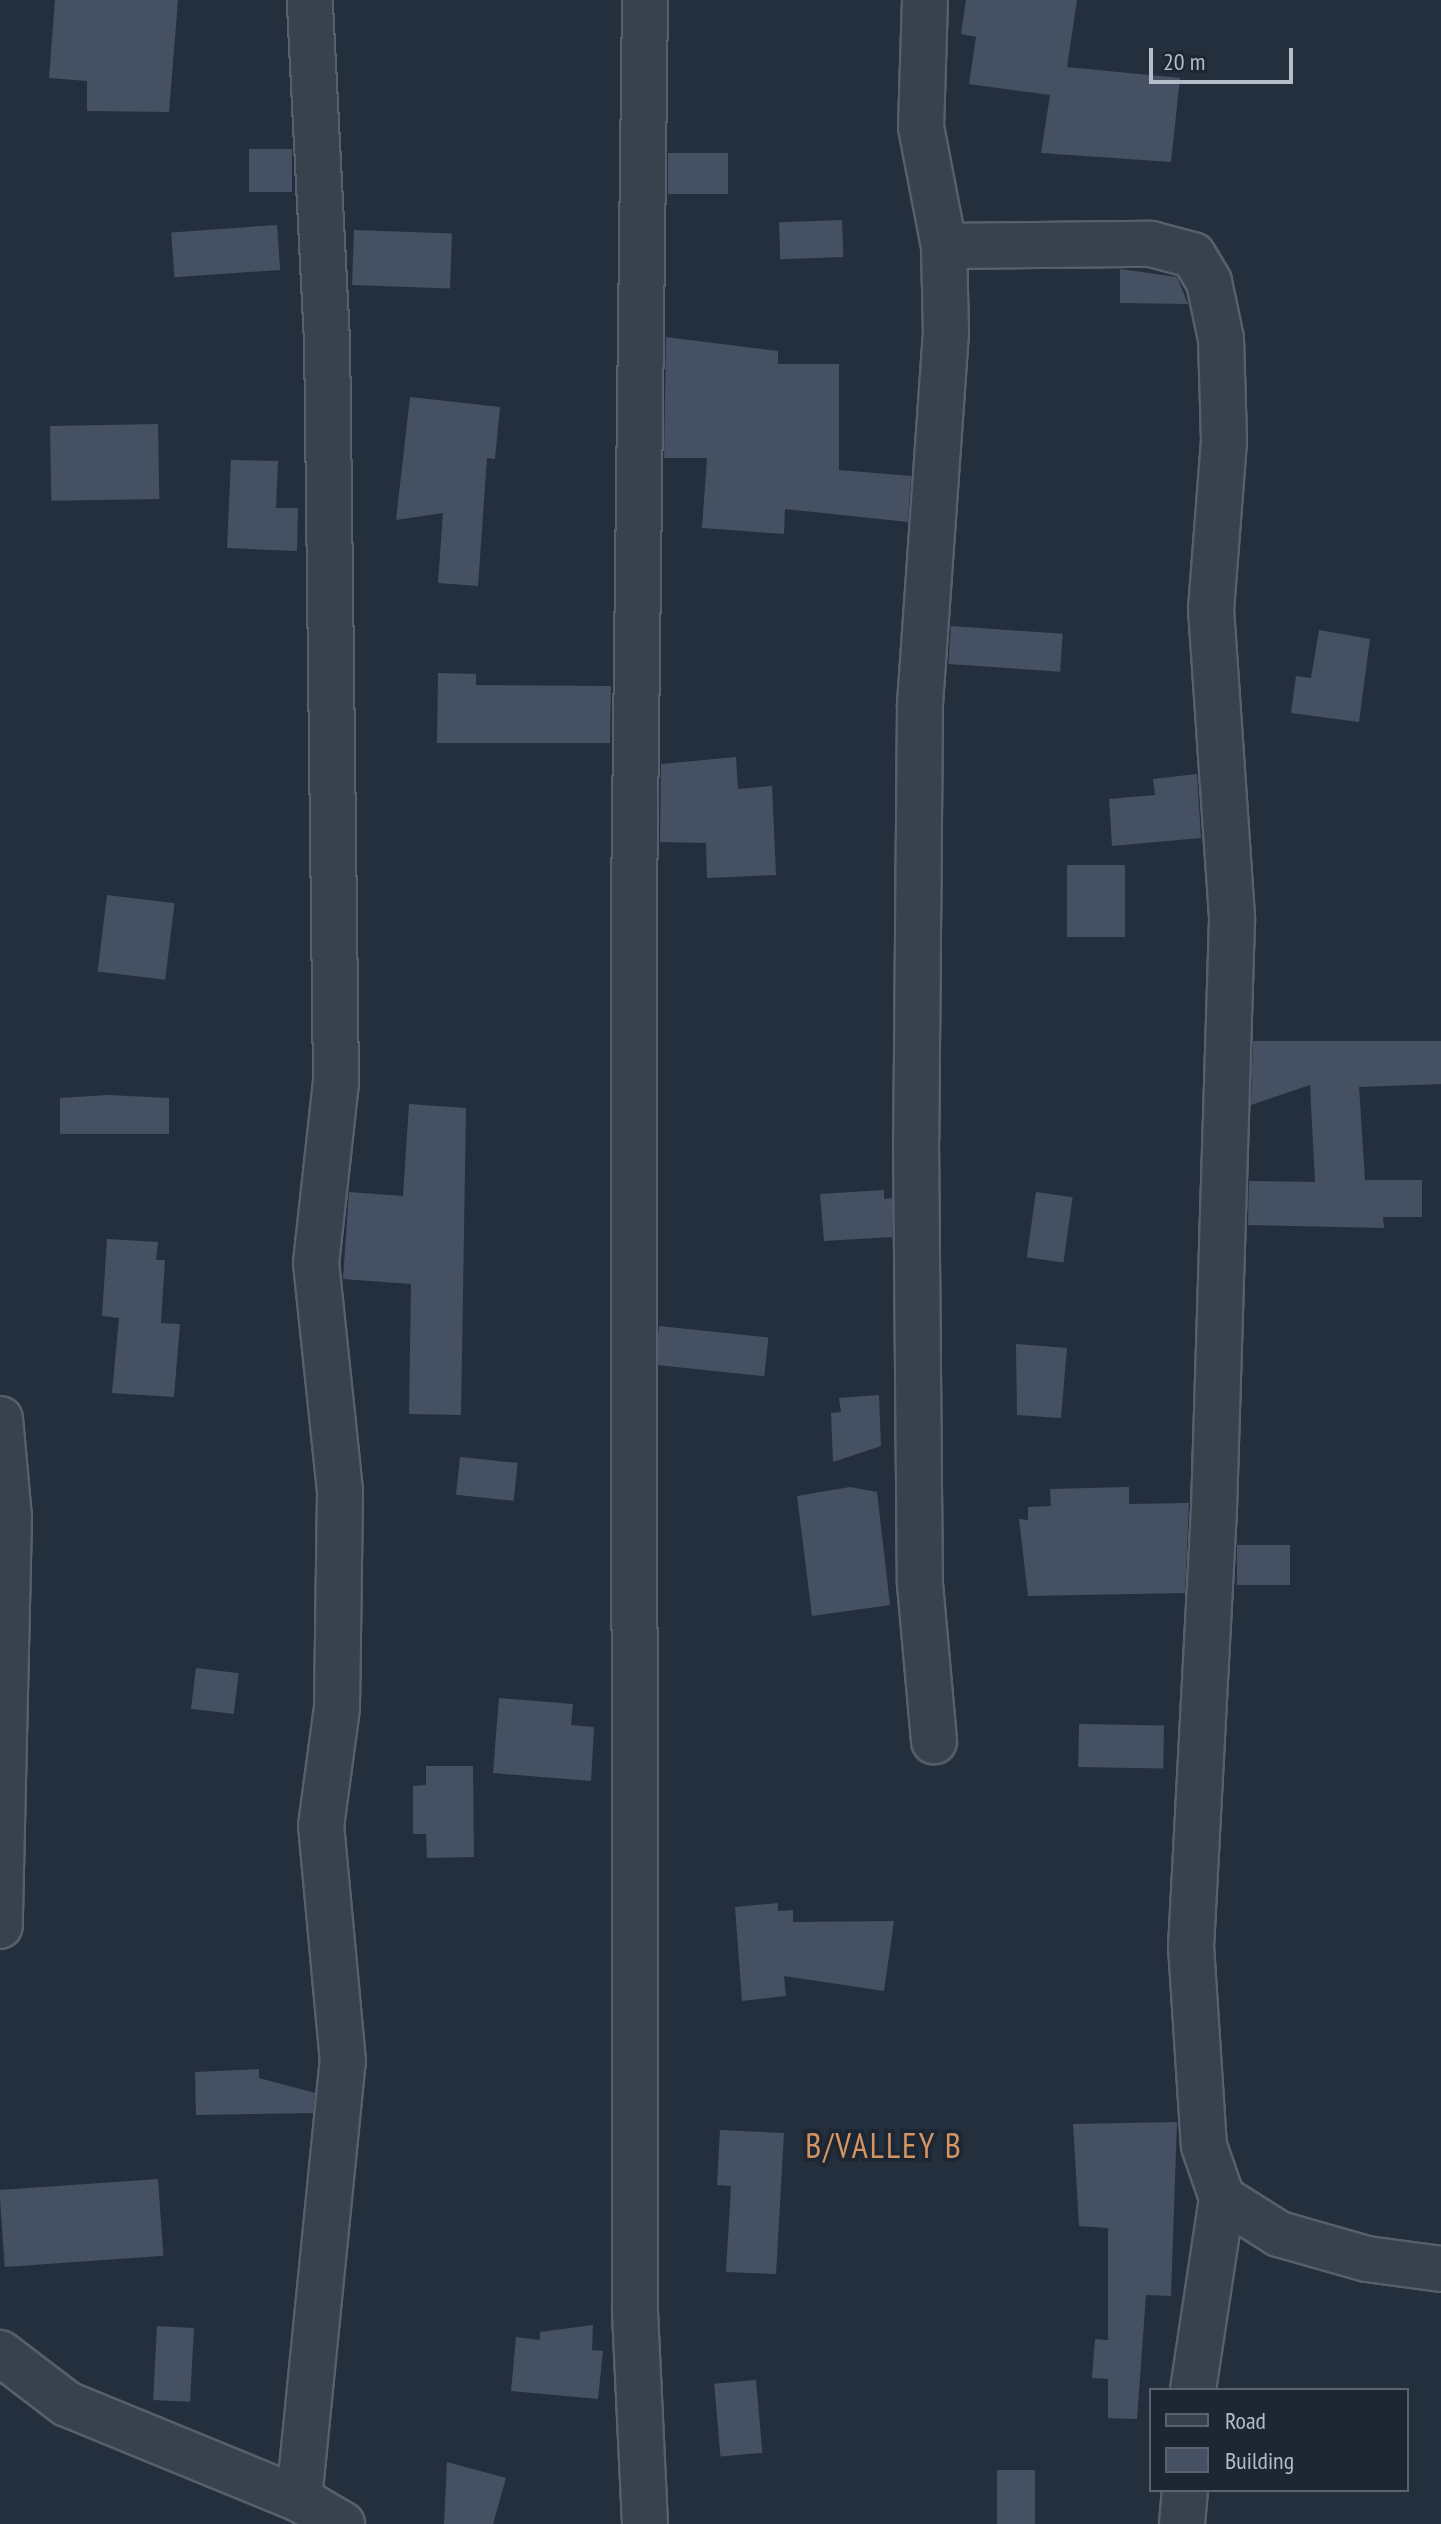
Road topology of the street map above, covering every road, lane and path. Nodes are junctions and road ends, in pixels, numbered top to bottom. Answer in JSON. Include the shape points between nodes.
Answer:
{"nodes":[{"id":1,"x":310,"y":0,"type":"edge"},
{"id":2,"x":645,"y":0,"type":"edge"},
{"id":3,"x":925,"y":0,"type":"edge"},
{"id":4,"x":944,"y":246,"type":"junction"},
{"id":5,"x":0,"y":1419,"type":"edge"},
{"id":6,"x":934,"y":1741,"type":"dead end"},
{"id":7,"x":0,"y":1926,"type":"edge"},
{"id":8,"x":1222,"y":2198,"type":"junction"},
{"id":9,"x":1441,"y":2269,"type":"edge"},
{"id":10,"x":0,"y":2353,"type":"edge"},
{"id":11,"x":1193,"y":2388,"type":"edge"},
{"id":12,"x":1185,"y":2492,"type":"edge"},
{"id":13,"x":299,"y":2499,"type":"junction"},
{"id":14,"x":342,"y":2524,"type":"edge"},
{"id":15,"x":645,"y":2524,"type":"edge"},
{"id":16,"x":1182,"y":2524,"type":"edge"}],
"edges":[{"from":1,"to":13,"type":"street","via":[[327,341],[336,1083],[316,1263],[340,1491],[337,1707],[321,1826],[343,2062]]},
{"from":2,"to":15,"type":"street","via":[[634,895],[635,2312]]},
{"from":3,"to":4,"type":"street","via":[[921,127]]},
{"from":4,"to":6,"type":"street","via":[[946,332],[920,707],[916,1140],[920,1584]]},
{"from":4,"to":8,"type":"street","via":[[1151,244],[1193,255],[1209,282],[1221,339],[1224,441],[1211,609],[1232,920],[1214,1509],[1191,1946],[1204,2146]]},
{"from":5,"to":7,"type":"street","via":[[9,1517]]},
{"from":8,"to":9,"type":"street","via":[[1279,2234],[1367,2259]]},
{"from":8,"to":11,"type":"street"},
{"from":10,"to":13,"type":"street","via":[[67,2404]]},
{"from":12,"to":16,"type":"street"},
{"from":13,"to":14,"type":"street"}]}
